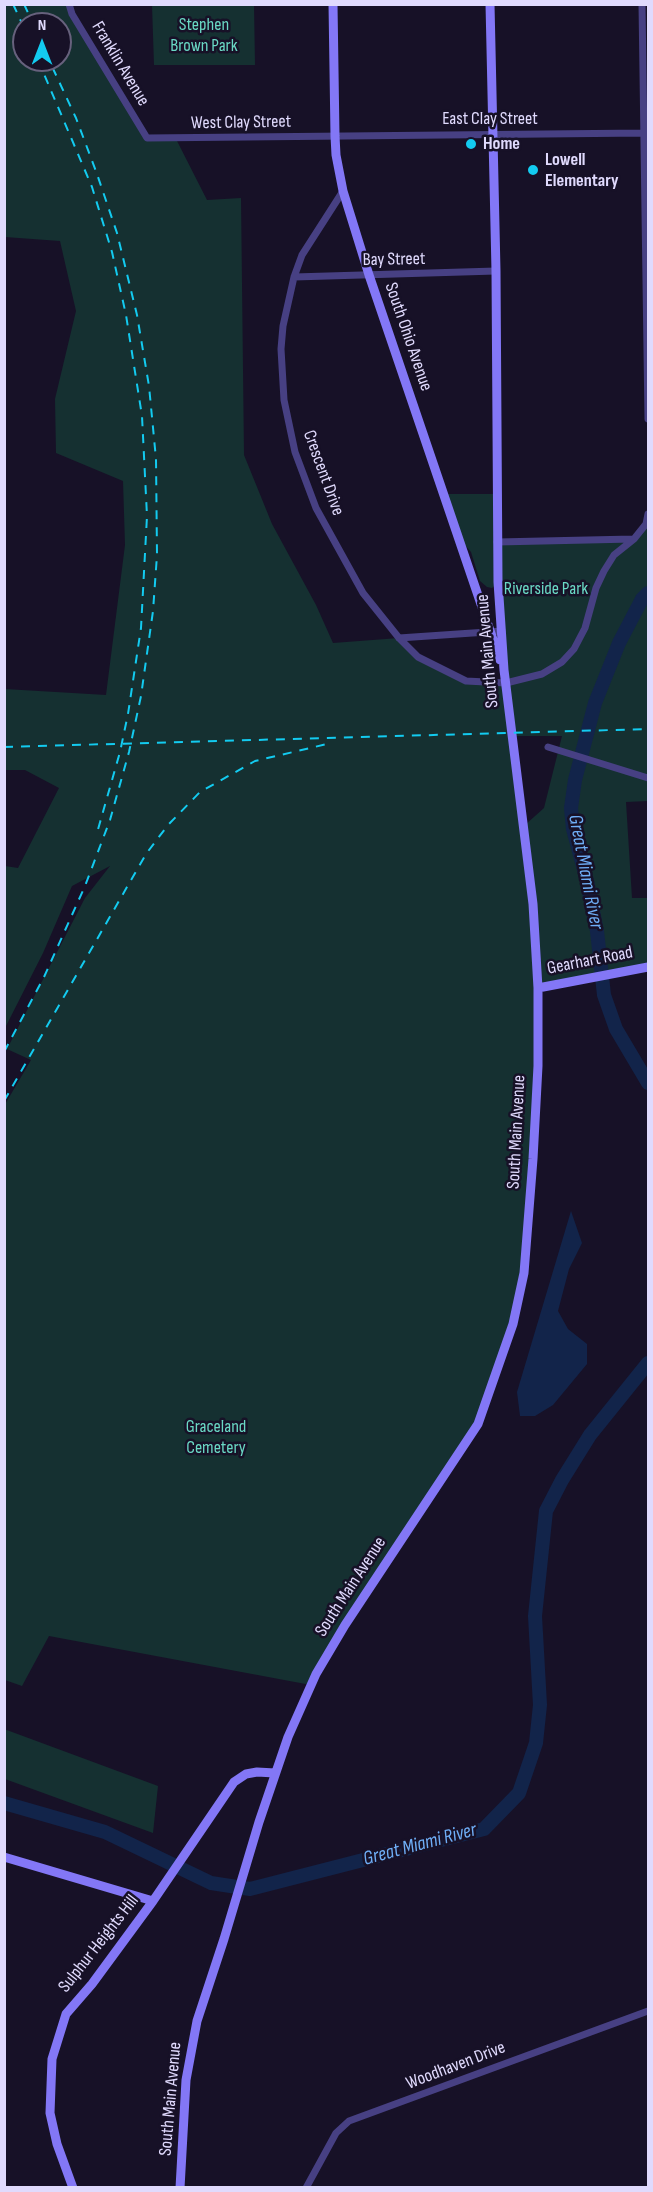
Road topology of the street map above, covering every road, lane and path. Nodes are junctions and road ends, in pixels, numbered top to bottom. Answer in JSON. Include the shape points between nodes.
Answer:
{"nodes":[{"id":1,"x":69,"y":4,"type":"edge"},
{"id":2,"x":333,"y":4,"type":"edge"},
{"id":3,"x":490,"y":4,"type":"edge"},
{"id":4,"x":642,"y":4,"type":"edge"},
{"id":5,"x":644,"y":133,"type":"junction"},
{"id":6,"x":492,"y":134,"type":"junction"},
{"id":7,"x":335,"y":136,"type":"junction"},
{"id":8,"x":147,"y":138,"type":"joint"},
{"id":9,"x":343,"y":191,"type":"junction"},
{"id":10,"x":496,"y":271,"type":"junction"},
{"id":11,"x":369,"y":275,"type":"junction"},
{"id":12,"x":294,"y":277,"type":"junction"},
{"id":13,"x":648,"y":418,"type":"edge"},
{"id":14,"x":648,"y":514,"type":"edge"},
{"id":15,"x":634,"y":539,"type":"junction"},
{"id":16,"x":497,"y":542,"type":"junction"},
{"id":17,"x":502,"y":631,"type":"junction"},
{"id":18,"x":490,"y":632,"type":"junction"},
{"id":19,"x":399,"y":638,"type":"junction"},
{"id":20,"x":504,"y":670,"type":"junction"},
{"id":21,"x":506,"y":683,"type":"junction"},
{"id":22,"x":548,"y":747,"type":"dead end"},
{"id":23,"x":648,"y":778,"type":"edge"},
{"id":24,"x":648,"y":967,"type":"edge"},
{"id":25,"x":538,"y":988,"type":"junction"},
{"id":26,"x":275,"y":1773,"type":"junction"},
{"id":27,"x":4,"y":1857,"type":"edge"},
{"id":28,"x":153,"y":1901,"type":"junction"},
{"id":29,"x":648,"y":2010,"type":"edge"},
{"id":30,"x":73,"y":2187,"type":"edge"},
{"id":31,"x":180,"y":2187,"type":"edge"},
{"id":32,"x":306,"y":2187,"type":"edge"}],
"edges":[{"from":1,"to":8,"type":"street","name":"Franklin Avenue"},
{"from":2,"to":7,"type":"main road","name":"South Ohio Avenue"},
{"from":3,"to":6,"type":"main road","name":"South Main Avenue"},
{"from":4,"to":5,"type":"street"},
{"from":5,"to":6,"type":"street","name":"East Clay Street"},
{"from":5,"to":13,"type":"street"},
{"from":6,"to":7,"type":"street","name":"East Clay Street"},
{"from":6,"to":10,"type":"main road","name":"South Main Avenue"},
{"from":7,"to":8,"type":"street","name":"West Clay Street"},
{"from":7,"to":9,"type":"main road","name":"South Ohio Avenue"},
{"from":9,"to":11,"type":"main road","name":"South Ohio Avenue"},
{"from":9,"to":12,"type":"street","name":"Crescent Drive","via":[[302,255]]},
{"from":10,"to":11,"type":"street","name":"Bay Street"},
{"from":10,"to":16,"type":"main road","name":"South Main Avenue"},
{"from":11,"to":12,"type":"street","name":"Bay Street"},
{"from":11,"to":18,"type":"main road","name":"South Ohio Avenue"},
{"from":12,"to":19,"type":"street","name":"Crescent Drive","via":[[281,349],[284,400],[295,452],[316,508],[363,593]]},
{"from":14,"to":15,"type":"street","name":"Crescent Drive","via":[[646,524]]},
{"from":15,"to":16,"type":"street"},
{"from":15,"to":21,"type":"street","name":"Crescent Drive","via":[[614,555],[604,571],[574,649],[542,675]]},
{"from":16,"to":17,"type":"main road","name":"South Main Avenue"},
{"from":17,"to":18,"type":"street"},
{"from":17,"to":20,"type":"main road","name":"South Main Avenue"},
{"from":18,"to":19,"type":"street"},
{"from":18,"to":20,"type":"main road","name":"South Ohio Avenue"},
{"from":19,"to":21,"type":"street","name":"Crescent Drive","via":[[418,657],[466,681]]},
{"from":20,"to":21,"type":"main road","name":"South Main Avenue"},
{"from":21,"to":25,"type":"main road","name":"South Main Avenue","via":[[533,904]]},
{"from":22,"to":23,"type":"street"},
{"from":24,"to":25,"type":"main road","name":"Gearhart Road"},
{"from":25,"to":26,"type":"main road","name":"South Main Avenue","via":[[530,1200],[524,1273],[513,1324],[478,1424],[345,1624],[316,1674]]},
{"from":26,"to":28,"type":"main road","name":"Sulphur Heights Hill","via":[[246,1774],[234,1782]]},
{"from":26,"to":31,"type":"main road","name":"South Main Avenue","via":[[192,2042]]},
{"from":27,"to":28,"type":"main road"},
{"from":28,"to":30,"type":"main road","name":"Sulphur Heights Hill","via":[[66,2014],[55,2048],[50,2113]]},
{"from":29,"to":32,"type":"street","name":"Woodhaven Drive","via":[[349,2121],[336,2133]]}]}
